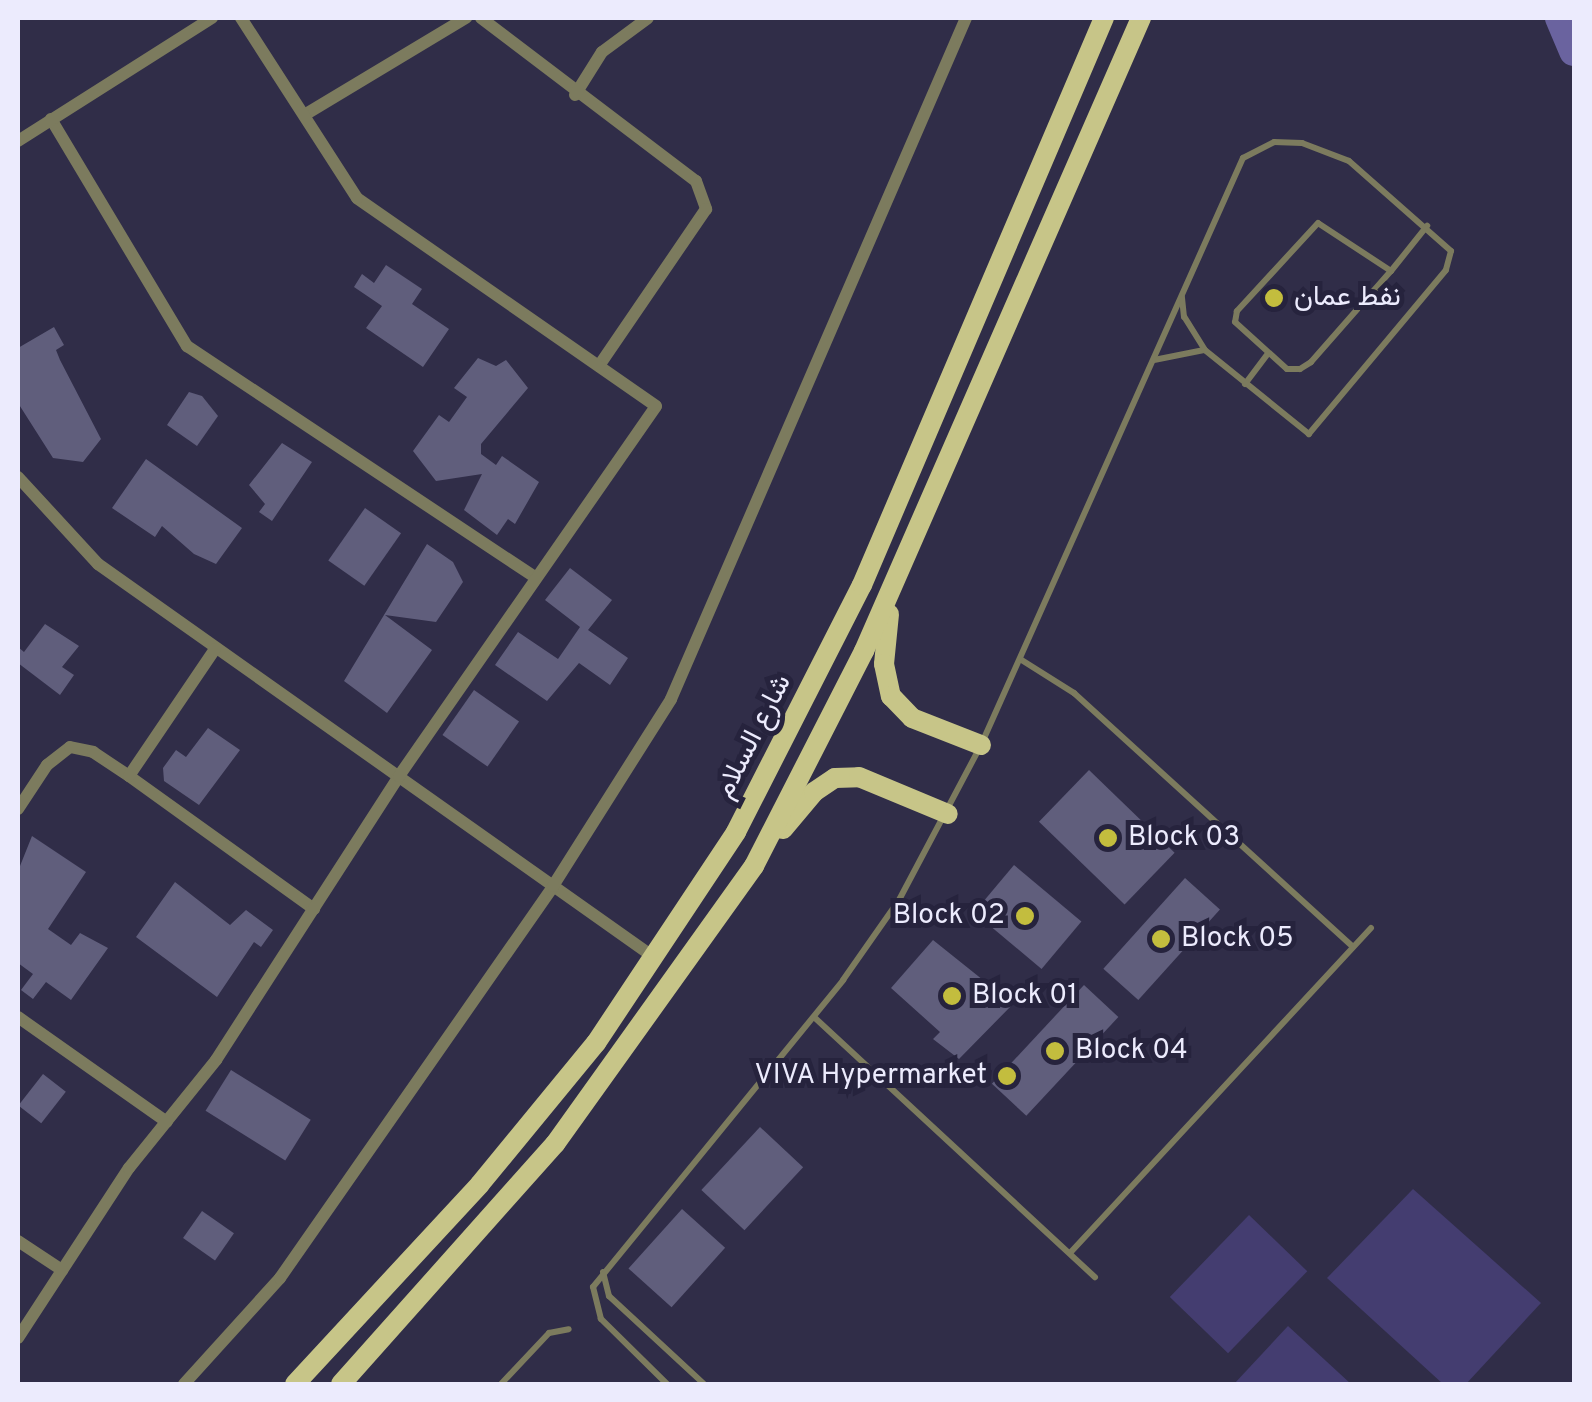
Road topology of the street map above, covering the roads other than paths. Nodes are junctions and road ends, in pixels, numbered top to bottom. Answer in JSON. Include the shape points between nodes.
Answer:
{"nodes":[{"id":1,"x":212,"y":18,"type":"edge"},
{"id":2,"x":241,"y":18,"type":"edge"},
{"id":3,"x":466,"y":18,"type":"edge"},
{"id":4,"x":481,"y":18,"type":"edge"},
{"id":5,"x":648,"y":18,"type":"edge"},
{"id":6,"x":966,"y":18,"type":"edge"},
{"id":7,"x":1104,"y":18,"type":"edge"},
{"id":8,"x":1142,"y":18,"type":"edge"},
{"id":9,"x":575,"y":95,"type":"junction"},
{"id":10,"x":306,"y":114,"type":"junction"},
{"id":11,"x":51,"y":119,"type":"junction"},
{"id":12,"x":18,"y":140,"type":"edge"},
{"id":13,"x":1427,"y":226,"type":"junction"},
{"id":14,"x":1391,"y":271,"type":"junction"},
{"id":15,"x":1182,"y":296,"type":"junction"},
{"id":16,"x":1205,"y":350,"type":"junction"},
{"id":17,"x":1268,"y":354,"type":"junction"},
{"id":18,"x":1154,"y":360,"type":"junction"},
{"id":19,"x":599,"y":366,"type":"junction"},
{"id":20,"x":1245,"y":384,"type":"junction"},
{"id":21,"x":18,"y":477,"type":"edge"},
{"id":22,"x":536,"y":578,"type":"junction"},
{"id":23,"x":892,"y":592,"type":"junction"},
{"id":24,"x":215,"y":649,"type":"junction"},
{"id":25,"x":1020,"y":659,"type":"junction"},
{"id":26,"x":981,"y":745,"type":"junction"},
{"id":27,"x":130,"y":776,"type":"junction"},
{"id":28,"x":399,"y":776,"type":"junction"},
{"id":29,"x":18,"y":809,"type":"edge"},
{"id":30,"x":948,"y":814,"type":"junction"},
{"id":31,"x":754,"y":866,"type":"junction"},
{"id":32,"x":552,"y":886,"type":"junction"},
{"id":33,"x":314,"y":909,"type":"junction"},
{"id":34,"x":1371,"y":928,"type":"dead end"},
{"id":35,"x":1354,"y":947,"type":"junction"},
{"id":36,"x":655,"y":958,"type":"junction"},
{"id":37,"x":18,"y":1017,"type":"edge"},
{"id":38,"x":814,"y":1017,"type":"junction"},
{"id":39,"x":166,"y":1122,"type":"junction"},
{"id":40,"x":18,"y":1240,"type":"edge"},
{"id":41,"x":1070,"y":1254,"type":"junction"},
{"id":42,"x":62,"y":1270,"type":"junction"},
{"id":43,"x":602,"y":1271,"type":"junction"},
{"id":44,"x":1096,"y":1277,"type":"dead end"},
{"id":45,"x":569,"y":1329,"type":"dead end"},
{"id":46,"x":18,"y":1338,"type":"edge"},
{"id":47,"x":184,"y":1384,"type":"edge"},
{"id":48,"x":296,"y":1384,"type":"edge"},
{"id":49,"x":341,"y":1384,"type":"edge"},
{"id":50,"x":502,"y":1384,"type":"edge"},
{"id":51,"x":667,"y":1384,"type":"edge"},
{"id":52,"x":704,"y":1384,"type":"edge"}],
"edges":[{"from":1,"to":11,"type":"street"},
{"from":2,"to":10,"type":"street"},
{"from":3,"to":10,"type":"street"},
{"from":4,"to":9,"type":"street"},
{"from":5,"to":9,"type":"street","via":[[602,52]]},
{"from":6,"to":32,"type":"street","via":[[690,666]]},
{"from":7,"to":36,"type":"main road","name":"شارع السلام","via":[[862,585],[736,832]]},
{"from":8,"to":23,"type":"main road"},
{"from":9,"to":19,"type":"street","via":[[696,180],[706,209]]},
{"from":10,"to":19,"type":"street","via":[[357,198],[377,217]]},
{"from":11,"to":12,"type":"street"},
{"from":11,"to":22,"type":"street","via":[[187,346]]},
{"from":13,"to":14,"type":"lane"},
{"from":13,"to":15,"type":"lane","via":[[1349,161],[1274,142],[1253,150],[1238,167]]},
{"from":13,"to":20,"type":"lane","via":[[1450,251],[1446,270],[1315,430],[1304,433]]},
{"from":14,"to":17,"type":"lane","via":[[1300,370]]},
{"from":14,"to":17,"type":"lane","via":[[1327,223],[1312,226],[1237,311],[1235,322]]},
{"from":15,"to":16,"type":"lane","via":[[1184,317]]},
{"from":15,"to":18,"type":"lane"},
{"from":16,"to":18,"type":"lane"},
{"from":16,"to":20,"type":"lane"},
{"from":17,"to":20,"type":"lane"},
{"from":18,"to":25,"type":"lane"},
{"from":19,"to":22,"type":"street","via":[[656,406]]},
{"from":21,"to":24,"type":"street","via":[[77,546]]},
{"from":22,"to":28,"type":"street"},
{"from":23,"to":26,"type":"main road","via":[[884,664],[891,696],[912,718]]},
{"from":23,"to":31,"type":"main road"},
{"from":24,"to":27,"type":"street"},
{"from":24,"to":28,"type":"street"},
{"from":25,"to":26,"type":"lane"},
{"from":25,"to":35,"type":"lane","via":[[1074,693]]},
{"from":26,"to":30,"type":"lane"},
{"from":27,"to":29,"type":"street","via":[[94,752],[70,747]]},
{"from":27,"to":33,"type":"street"},
{"from":28,"to":32,"type":"street"},
{"from":28,"to":33,"type":"street"},
{"from":30,"to":31,"type":"main road","via":[[877,783],[835,778],[814,792]]},
{"from":30,"to":38,"type":"lane","via":[[900,900]]},
{"from":31,"to":49,"type":"main road","via":[[555,1144]]},
{"from":32,"to":36,"type":"street"},
{"from":32,"to":47,"type":"street","via":[[280,1278]]},
{"from":33,"to":39,"type":"street","via":[[216,1060]]},
{"from":34,"to":35,"type":"lane"},
{"from":35,"to":41,"type":"lane"},
{"from":36,"to":48,"type":"main road","name":"شارع السلام","via":[[596,1044],[480,1184]]},
{"from":37,"to":39,"type":"street"},
{"from":38,"to":41,"type":"lane"},
{"from":38,"to":43,"type":"lane"},
{"from":39,"to":42,"type":"street"},
{"from":40,"to":42,"type":"street"},
{"from":41,"to":44,"type":"lane"},
{"from":42,"to":46,"type":"street"},
{"from":43,"to":51,"type":"lane","via":[[593,1287],[601,1320]]},
{"from":43,"to":52,"type":"lane","via":[[608,1296]]},
{"from":45,"to":50,"type":"lane","via":[[549,1333]]}]}
